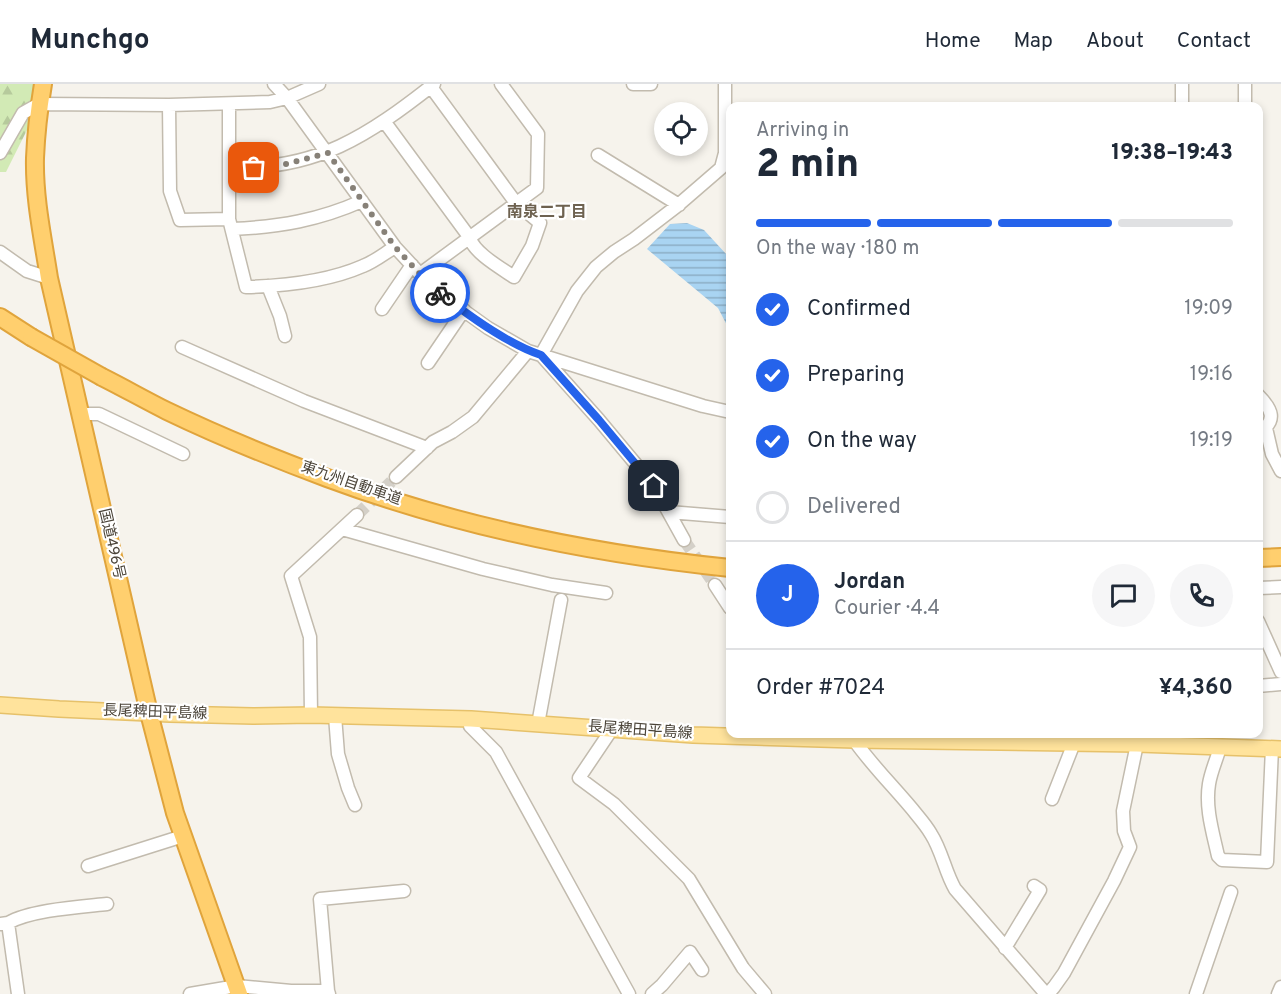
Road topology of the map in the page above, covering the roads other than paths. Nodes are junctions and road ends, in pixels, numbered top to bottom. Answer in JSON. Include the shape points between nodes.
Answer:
{"nodes":[{"id":1,"x":43,"y":84,"type":"edge"},
{"id":2,"x":274,"y":84,"type":"edge"},
{"id":3,"x":319,"y":84,"type":"edge"},
{"id":4,"x":501,"y":84,"type":"edge"},
{"id":5,"x":633,"y":84,"type":"edge"},
{"id":6,"x":651,"y":84,"type":"edge"},
{"id":7,"x":725,"y":84,"type":"edge"},
{"id":8,"x":1182,"y":84,"type":"edge"},
{"id":9,"x":1245,"y":84,"type":"edge"},
{"id":10,"x":433,"y":85,"type":"edge"},
{"id":11,"x":287,"y":98,"type":"junction"},
{"id":12,"x":1182,"y":102,"type":"edge"},
{"id":13,"x":1245,"y":102,"type":"edge"},
{"id":14,"x":39,"y":104,"type":"junction"},
{"id":15,"x":229,"y":104,"type":"junction"},
{"id":16,"x":169,"y":105,"type":"junction"},
{"id":17,"x":384,"y":121,"type":"junction"},
{"id":18,"x":0,"y":153,"type":"edge"},
{"id":19,"x":328,"y":153,"type":"junction"},
{"id":20,"x":598,"y":155,"type":"dead end"},
{"id":21,"x":230,"y":167,"type":"junction"},
{"id":22,"x":363,"y":201,"type":"junction"},
{"id":23,"x":516,"y":204,"type":"junction"},
{"id":24,"x":679,"y":205,"type":"junction"},
{"id":25,"x":231,"y":224,"type":"junction"},
{"id":26,"x":470,"y":238,"type":"junction"},
{"id":27,"x":395,"y":247,"type":"junction"},
{"id":28,"x":0,"y":252,"type":"edge"},
{"id":29,"x":416,"y":270,"type":"junction"},
{"id":30,"x":49,"y":278,"type":"junction"},
{"id":31,"x":268,"y":286,"type":"junction"},
{"id":32,"x":382,"y":309,"type":"dead end"},
{"id":33,"x":464,"y":310,"type":"junction"},
{"id":34,"x":0,"y":317,"type":"edge"},
{"id":35,"x":285,"y":336,"type":"dead end"},
{"id":36,"x":182,"y":346,"type":"dead end"},
{"id":37,"x":528,"y":351,"type":"junction"},
{"id":38,"x":541,"y":355,"type":"junction"},
{"id":39,"x":428,"y":363,"type":"dead end"},
{"id":40,"x":1263,"y":401,"type":"edge"},
{"id":41,"x":726,"y":411,"type":"edge"},
{"id":42,"x":81,"y":414,"type":"junction"},
{"id":43,"x":1269,"y":426,"type":"edge"},
{"id":44,"x":427,"y":448,"type":"junction"},
{"id":45,"x":183,"y":454,"type":"dead end"},
{"id":46,"x":1281,"y":471,"type":"edge"},
{"id":47,"x":396,"y":477,"type":"tunnel mouth"},
{"id":48,"x":669,"y":512,"type":"junction"},
{"id":49,"x":357,"y":515,"type":"tunnel mouth"},
{"id":50,"x":726,"y":517,"type":"edge"},
{"id":51,"x":342,"y":529,"type":"junction"},
{"id":52,"x":684,"y":540,"type":"tunnel mouth"},
{"id":53,"x":1281,"y":557,"type":"edge"},
{"id":54,"x":1263,"y":558,"type":"edge"},
{"id":55,"x":726,"y":568,"type":"edge"},
{"id":56,"x":715,"y":585,"type":"tunnel mouth"},
{"id":57,"x":1281,"y":587,"type":"edge"},
{"id":58,"x":1263,"y":588,"type":"edge"},
{"id":59,"x":606,"y":593,"type":"dead end"},
{"id":60,"x":726,"y":598,"type":"edge"},
{"id":61,"x":561,"y":600,"type":"dead end"},
{"id":62,"x":1263,"y":632,"type":"edge"},
{"id":63,"x":1281,"y":672,"type":"edge"},
{"id":64,"x":1281,"y":684,"type":"edge"},
{"id":65,"x":1263,"y":686,"type":"edge"},
{"id":66,"x":0,"y":705,"type":"edge"},
{"id":67,"x":149,"y":713,"type":"junction"},
{"id":68,"x":311,"y":715,"type":"junction"},
{"id":69,"x":335,"y":716,"type":"junction"},
{"id":70,"x":471,"y":719,"type":"junction"},
{"id":71,"x":538,"y":724,"type":"junction"},
{"id":72,"x":612,"y":729,"type":"junction"},
{"id":73,"x":726,"y":735,"type":"edge"},
{"id":74,"x":841,"y":738,"type":"edge"},
{"id":75,"x":897,"y":738,"type":"edge"},
{"id":76,"x":944,"y":738,"type":"edge"},
{"id":77,"x":854,"y":740,"type":"junction"},
{"id":78,"x":1074,"y":743,"type":"junction"},
{"id":79,"x":1137,"y":744,"type":"junction"},
{"id":80,"x":1220,"y":747,"type":"junction"},
{"id":81,"x":1276,"y":749,"type":"edge"},
{"id":82,"x":1052,"y":798,"type":"dead end"},
{"id":83,"x":355,"y":805,"type":"dead end"},
{"id":84,"x":183,"y":836,"type":"junction"},
{"id":85,"x":88,"y":866,"type":"dead end"},
{"id":86,"x":1041,"y":890,"type":"dead end"},
{"id":87,"x":404,"y":891,"type":"dead end"},
{"id":88,"x":1231,"y":892,"type":"dead end"},
{"id":89,"x":107,"y":904,"type":"dead end"},
{"id":90,"x":4,"y":923,"type":"edge"},
{"id":91,"x":1005,"y":948,"type":"junction"},
{"id":92,"x":702,"y":970,"type":"dead end"},
{"id":93,"x":1281,"y":987,"type":"edge"},
{"id":94,"x":238,"y":990,"type":"edge"},
{"id":95,"x":293,"y":992,"type":"edge"},
{"id":96,"x":328,"y":992,"type":"edge"},
{"id":97,"x":18,"y":994,"type":"edge"},
{"id":98,"x":190,"y":994,"type":"edge"},
{"id":99,"x":629,"y":994,"type":"edge"},
{"id":100,"x":652,"y":994,"type":"edge"},
{"id":101,"x":765,"y":994,"type":"edge"},
{"id":102,"x":1047,"y":994,"type":"edge"},
{"id":103,"x":1196,"y":994,"type":"edge"},
{"id":104,"x":1278,"y":994,"type":"edge"}],
"edges":[{"from":1,"to":14,"type":"highway","name":"国道496号"},
{"from":2,"to":11,"type":"street"},
{"from":3,"to":11,"type":"street"},
{"from":4,"to":23,"type":"street","via":[[538,134],[537,188]]},
{"from":5,"to":6,"type":"street"},
{"from":7,"to":24,"type":"street","via":[[721,168]]},
{"from":8,"to":12,"type":"street"},
{"from":9,"to":13,"type":"street"},
{"from":10,"to":17,"type":"street"},
{"from":10,"to":23,"type":"street"},
{"from":11,"to":15,"type":"street"},
{"from":11,"to":19,"type":"street"},
{"from":14,"to":16,"type":"street"},
{"from":14,"to":18,"type":"street","via":[[23,113]]},
{"from":14,"to":30,"type":"highway","name":"国道496号","via":[[35,159]]},
{"from":15,"to":16,"type":"street"},
{"from":15,"to":21,"type":"street"},
{"from":16,"to":25,"type":"street","via":[[170,191],[180,220]]},
{"from":17,"to":19,"type":"street"},
{"from":17,"to":26,"type":"street"},
{"from":19,"to":21,"type":"street","via":[[278,166]]},
{"from":19,"to":22,"type":"street"},
{"from":20,"to":24,"type":"street"},
{"from":21,"to":25,"type":"street"},
{"from":22,"to":25,"type":"street","via":[[319,217],[258,228]]},
{"from":22,"to":27,"type":"street"},
{"from":23,"to":26,"type":"street"},
{"from":23,"to":26,"type":"street","via":[[540,223],[514,277],[471,244]]},
{"from":24,"to":38,"type":"street","via":[[596,267]]},
{"from":25,"to":31,"type":"street","via":[[246,287]]},
{"from":26,"to":29,"type":"street"},
{"from":27,"to":29,"type":"street"},
{"from":27,"to":31,"type":"street","via":[[343,273]]},
{"from":28,"to":30,"type":"street","via":[[27,271]]},
{"from":29,"to":32,"type":"street"},
{"from":29,"to":33,"type":"street"},
{"from":30,"to":42,"type":"highway","name":"国道496号"},
{"from":31,"to":35,"type":"street"},
{"from":33,"to":37,"type":"street"},
{"from":33,"to":39,"type":"street"},
{"from":34,"to":55,"type":"highway","name":"東九州自動車道","bridge":true,"via":[[168,411],[328,478],[411,505],[547,540],[618,554]]},
{"from":36,"to":44,"type":"street","via":[[304,401]]},
{"from":37,"to":38,"type":"street"},
{"from":37,"to":44,"type":"street","via":[[473,417]]},
{"from":38,"to":41,"type":"street"},
{"from":38,"to":48,"type":"street","via":[[654,486]]},
{"from":40,"to":43,"type":"street","via":[[1270,410]]},
{"from":42,"to":45,"type":"street","via":[[99,414]]},
{"from":42,"to":67,"type":"highway","name":"国道496号"},
{"from":43,"to":46,"type":"street","via":[[1272,454]]},
{"from":44,"to":47,"type":"street"},
{"from":48,"to":50,"type":"street"},
{"from":48,"to":52,"type":"street"},
{"from":49,"to":51,"type":"street"},
{"from":51,"to":59,"type":"street","via":[[483,569]]},
{"from":51,"to":68,"type":"street","via":[[291,576],[310,637]]},
{"from":53,"to":54,"type":"highway"},
{"from":56,"to":60,"type":"street"},
{"from":57,"to":58,"type":"street"},
{"from":61,"to":71,"type":"street"},
{"from":62,"to":63,"type":"street"},
{"from":64,"to":65,"type":"street"},
{"from":66,"to":67,"type":"main road","name":"長尾稗田平島線"},
{"from":67,"to":68,"type":"main road","name":"長尾稗田平島線"},
{"from":67,"to":84,"type":"highway","name":"国道496号"},
{"from":68,"to":69,"type":"main road","name":"長尾稗田平島線"},
{"from":69,"to":70,"type":"main road","name":"長尾稗田平島線"},
{"from":69,"to":83,"type":"street","via":[[338,754]]},
{"from":70,"to":71,"type":"main road","name":"長尾稗田平島線"},
{"from":70,"to":99,"type":"street","via":[[471,726],[496,752]]},
{"from":71,"to":72,"type":"main road","name":"長尾稗田平島線"},
{"from":72,"to":73,"type":"main road","name":"長尾稗田平島線"},
{"from":72,"to":101,"type":"street","via":[[579,778],[614,804],[689,879],[743,968]]},
{"from":74,"to":77,"type":"main road","name":"長尾稗田平島線"},
{"from":75,"to":77,"type":"main road","name":"長尾稗田平島線"},
{"from":76,"to":78,"type":"main road","name":"長尾稗田平島線"},
{"from":77,"to":91,"type":"street","via":[[931,834],[955,889]]},
{"from":78,"to":79,"type":"main road","name":"長尾稗田平島線"},
{"from":78,"to":82,"type":"street"},
{"from":79,"to":80,"type":"main road","name":"長尾稗田平島線"},
{"from":79,"to":102,"type":"street","via":[[1124,811],[1124,831],[1130,847],[1064,973]]},
{"from":80,"to":81,"type":"main road","name":"長尾稗田平島線"},
{"from":80,"to":81,"type":"street","via":[[1209,783],[1208,805],[1218,856],[1222,860],[1267,862]]},
{"from":84,"to":85,"type":"street"},
{"from":84,"to":94,"type":"highway","name":"国道496号"},
{"from":86,"to":91,"type":"street"},
{"from":87,"to":96,"type":"street","via":[[320,899]]},
{"from":88,"to":103,"type":"street"},
{"from":89,"to":90,"type":"street"},
{"from":90,"to":97,"type":"street"},
{"from":91,"to":102,"type":"street"},
{"from":92,"to":100,"type":"street","via":[[690,952]]},
{"from":93,"to":104,"type":"street"},
{"from":94,"to":95,"type":"street"},
{"from":94,"to":98,"type":"street"},
{"from":95,"to":96,"type":"street"}]}
